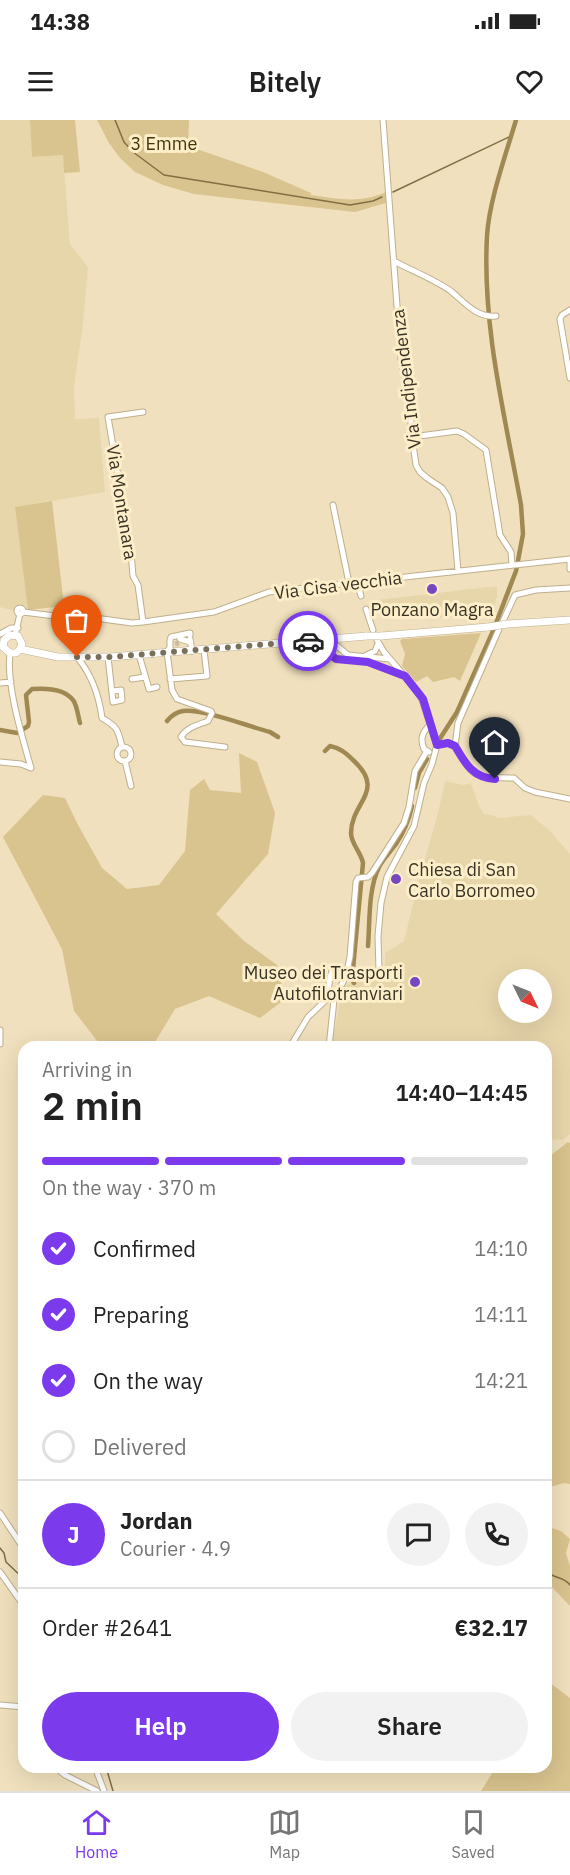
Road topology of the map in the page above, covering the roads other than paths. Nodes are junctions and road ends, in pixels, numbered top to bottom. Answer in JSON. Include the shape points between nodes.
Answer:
{"nodes":[{"id":1,"x":383,"y":120,"type":"edge"},
{"id":2,"x":394,"y":261,"type":"junction"},
{"id":3,"x":570,"y":310,"type":"edge"},
{"id":4,"x":492,"y":316,"type":"dead end"},
{"id":5,"x":570,"y":378,"type":"edge"},
{"id":6,"x":143,"y":412,"type":"dead end"},
{"id":7,"x":412,"y":437,"type":"junction"},
{"id":8,"x":333,"y":505,"type":"dead end"},
{"id":9,"x":570,"y":559,"type":"edge"},
{"id":10,"x":514,"y":565,"type":"junction"},
{"id":11,"x":570,"y":569,"type":"edge"},
{"id":12,"x":458,"y":571,"type":"junction"},
{"id":13,"x":357,"y":582,"type":"junction"},
{"id":14,"x":349,"y":583,"type":"junction"},
{"id":15,"x":570,"y":588,"type":"edge"},
{"id":16,"x":361,"y":596,"type":"dead end"},
{"id":17,"x":366,"y":609,"type":"dead end"},
{"id":18,"x":570,"y":620,"type":"edge"},
{"id":19,"x":143,"y":622,"type":"junction"},
{"id":20,"x":505,"y":623,"type":"junction"},
{"id":21,"x":500,"y":629,"type":"dead end"},
{"id":22,"x":373,"y":630,"type":"dead end"},
{"id":23,"x":16,"y":632,"type":"junction"},
{"id":24,"x":0,"y":634,"type":"edge"},
{"id":25,"x":345,"y":638,"type":"junction"},
{"id":26,"x":330,"y":640,"type":"junction"},
{"id":27,"x":379,"y":640,"type":"junction"},
{"id":28,"x":173,"y":641,"type":"junction"},
{"id":29,"x":314,"y":641,"type":"junction"},
{"id":30,"x":2,"y":645,"type":"edge"},
{"id":31,"x":20,"y":649,"type":"junction"},
{"id":32,"x":341,"y":649,"type":"junction"},
{"id":33,"x":204,"y":650,"type":"junction"},
{"id":34,"x":192,"y":651,"type":"junction"},
{"id":35,"x":10,"y":653,"type":"junction"},
{"id":36,"x":139,"y":655,"type":"junction"},
{"id":37,"x":329,"y":655,"type":"junction"},
{"id":38,"x":362,"y":656,"type":"junction"},
{"id":39,"x":77,"y":657,"type":"junction"},
{"id":40,"x":108,"y":657,"type":"junction"},
{"id":41,"x":390,"y":659,"type":"junction"},
{"id":42,"x":382,"y":668,"type":"junction"},
{"id":43,"x":405,"y":676,"type":"junction"},
{"id":44,"x":132,"y":679,"type":"dead end"},
{"id":45,"x":146,"y":679,"type":"junction"},
{"id":46,"x":170,"y":679,"type":"junction"},
{"id":47,"x":11,"y":682,"type":"junction"},
{"id":48,"x":0,"y":683,"type":"edge"},
{"id":49,"x":158,"y":687,"type":"dead end"},
{"id":50,"x":113,"y":691,"type":"dead end"},
{"id":51,"x":145,"y":694,"type":"dead end"},
{"id":52,"x":429,"y":726,"type":"junction"},
{"id":53,"x":437,"y":745,"type":"junction"},
{"id":54,"x":455,"y":746,"type":"junction"},
{"id":55,"x":122,"y":747,"type":"junction"},
{"id":56,"x":225,"y":747,"type":"dead end"},
{"id":57,"x":427,"y":751,"type":"junction"},
{"id":58,"x":435,"y":753,"type":"junction"},
{"id":59,"x":125,"y":761,"type":"junction"},
{"id":60,"x":0,"y":762,"type":"edge"},
{"id":61,"x":131,"y":786,"type":"dead end"},
{"id":62,"x":570,"y":799,"type":"edge"},
{"id":63,"x":379,"y":970,"type":"dead end"},
{"id":64,"x":347,"y":971,"type":"junction"},
{"id":65,"x":0,"y":1030,"type":"edge"},
{"id":66,"x":294,"y":1041,"type":"edge"},
{"id":67,"x":330,"y":1041,"type":"edge"},
{"id":68,"x":0,"y":1044,"type":"edge"},
{"id":69,"x":0,"y":1514,"type":"edge"},
{"id":70,"x":18,"y":1540,"type":"edge"},
{"id":71,"x":0,"y":1572,"type":"edge"},
{"id":72,"x":18,"y":1598,"type":"edge"},
{"id":73,"x":0,"y":1706,"type":"edge"},
{"id":74,"x":18,"y":1707,"type":"edge"},
{"id":75,"x":62,"y":1773,"type":"edge"},
{"id":76,"x":96,"y":1773,"type":"edge"},
{"id":77,"x":97,"y":1791,"type":"edge"},
{"id":78,"x":104,"y":1791,"type":"edge"}],
"edges":[{"from":1,"to":2,"type":"street","name":"Via Indipendenza"},
{"from":2,"to":4,"type":"street","via":[[452,292],[465,305]]},
{"from":2,"to":7,"type":"street","name":"Via Indipendenza","via":[[400,359]]},
{"from":3,"to":5,"type":"street","via":[[560,319]]},
{"from":6,"to":19,"type":"street","name":"Via Montanara","via":[[108,417]]},
{"from":7,"to":10,"type":"street","via":[[458,431],[486,450],[500,535]]},
{"from":7,"to":12,"type":"street","name":"Via Indipendenza","via":[[416,465],[442,488],[451,504]]},
{"from":8,"to":14,"type":"street"},
{"from":9,"to":10,"type":"street","name":"Via Cisa vecchia"},
{"from":9,"to":11,"type":"street"},
{"from":10,"to":12,"type":"street","name":"Via Cisa vecchia"},
{"from":12,"to":13,"type":"street","name":"Via Cisa vecchia"},
{"from":13,"to":14,"type":"street","name":"Via Cisa vecchia"},
{"from":13,"to":16,"type":"street"},
{"from":14,"to":19,"type":"street","name":"Via Cisa vecchia","via":[[268,592],[214,612]]},
{"from":15,"to":20,"type":"street","via":[[515,595]]},
{"from":17,"to":22,"type":"street"},
{"from":18,"to":20,"type":"main road"},
{"from":19,"to":23,"type":"street","name":"Via Cisa vecchia","via":[[95,618],[74,622],[22,613]]},
{"from":20,"to":27,"type":"main road","bridge":true},
{"from":21,"to":54,"type":"street","via":[[458,723]]},
{"from":23,"to":24,"type":"street","via":[[10,628]]},
{"from":23,"to":30,"type":"main road","via":[[6,637]]},
{"from":23,"to":31,"type":"main road"},
{"from":25,"to":26,"type":"main road"},
{"from":25,"to":27,"type":"main road","bridge":true,"via":[[367,636]]},
{"from":25,"to":32,"type":"street"},
{"from":26,"to":29,"type":"main road"},
{"from":26,"to":32,"type":"street"},
{"from":26,"to":37,"type":"street"},
{"from":27,"to":38,"type":"street","via":[[375,651]]},
{"from":27,"to":41,"type":"street"},
{"from":28,"to":34,"type":"main road"},
{"from":28,"to":34,"type":"street","via":[[190,633]]},
{"from":28,"to":36,"type":"main road"},
{"from":28,"to":46,"type":"street"},
{"from":29,"to":33,"type":"main road"},
{"from":29,"to":37,"type":"street"},
{"from":30,"to":35,"type":"main road"},
{"from":31,"to":35,"type":"main road"},
{"from":31,"to":39,"type":"main road"},
{"from":32,"to":38,"type":"street","via":[[348,655]]},
{"from":33,"to":34,"type":"main road"},
{"from":33,"to":46,"type":"street","via":[[207,676]]},
{"from":35,"to":47,"type":"street"},
{"from":36,"to":40,"type":"main road"},
{"from":36,"to":45,"type":"street"},
{"from":37,"to":42,"type":"street"},
{"from":38,"to":41,"type":"street"},
{"from":39,"to":40,"type":"main road"},
{"from":39,"to":55,"type":"street","via":[[94,685],[102,718],[118,730]]},
{"from":40,"to":50,"type":"street"},
{"from":41,"to":42,"type":"street"},
{"from":41,"to":43,"type":"street"},
{"from":42,"to":43,"type":"street"},
{"from":43,"to":52,"type":"street","via":[[423,699]]},
{"from":44,"to":45,"type":"street"},
{"from":45,"to":49,"type":"street","via":[[149,689]]},
{"from":45,"to":51,"type":"street"},
{"from":46,"to":56,"type":"street","via":[[177,699],[211,711],[208,721],[190,727],[182,739]]},
{"from":47,"to":48,"type":"street"},
{"from":47,"to":60,"type":"street","via":[[31,768]]},
{"from":52,"to":53,"type":"street"},
{"from":52,"to":57,"type":"street","via":[[421,739]]},
{"from":53,"to":54,"type":"street"},
{"from":53,"to":58,"type":"street"},
{"from":54,"to":62,"type":"street","via":[[479,776],[514,778],[535,792]]},
{"from":55,"to":59,"type":"street","via":[[130,753]]},
{"from":55,"to":59,"type":"street","via":[[117,756]]},
{"from":57,"to":58,"type":"street"},
{"from":57,"to":64,"type":"street","via":[[415,771],[405,823],[372,873],[357,879]]},
{"from":58,"to":63,"type":"street","via":[[414,826],[387,877],[378,936]]},
{"from":59,"to":61,"type":"street"},
{"from":64,"to":66,"type":"street","via":[[332,971],[327,999],[308,1017]]},
{"from":64,"to":67,"type":"street","via":[[334,1000]]},
{"from":65,"to":68,"type":"street"},
{"from":69,"to":70,"type":"street"},
{"from":71,"to":72,"type":"street"},
{"from":73,"to":74,"type":"street"},
{"from":75,"to":77,"type":"street"},
{"from":76,"to":78,"type":"street"}]}
